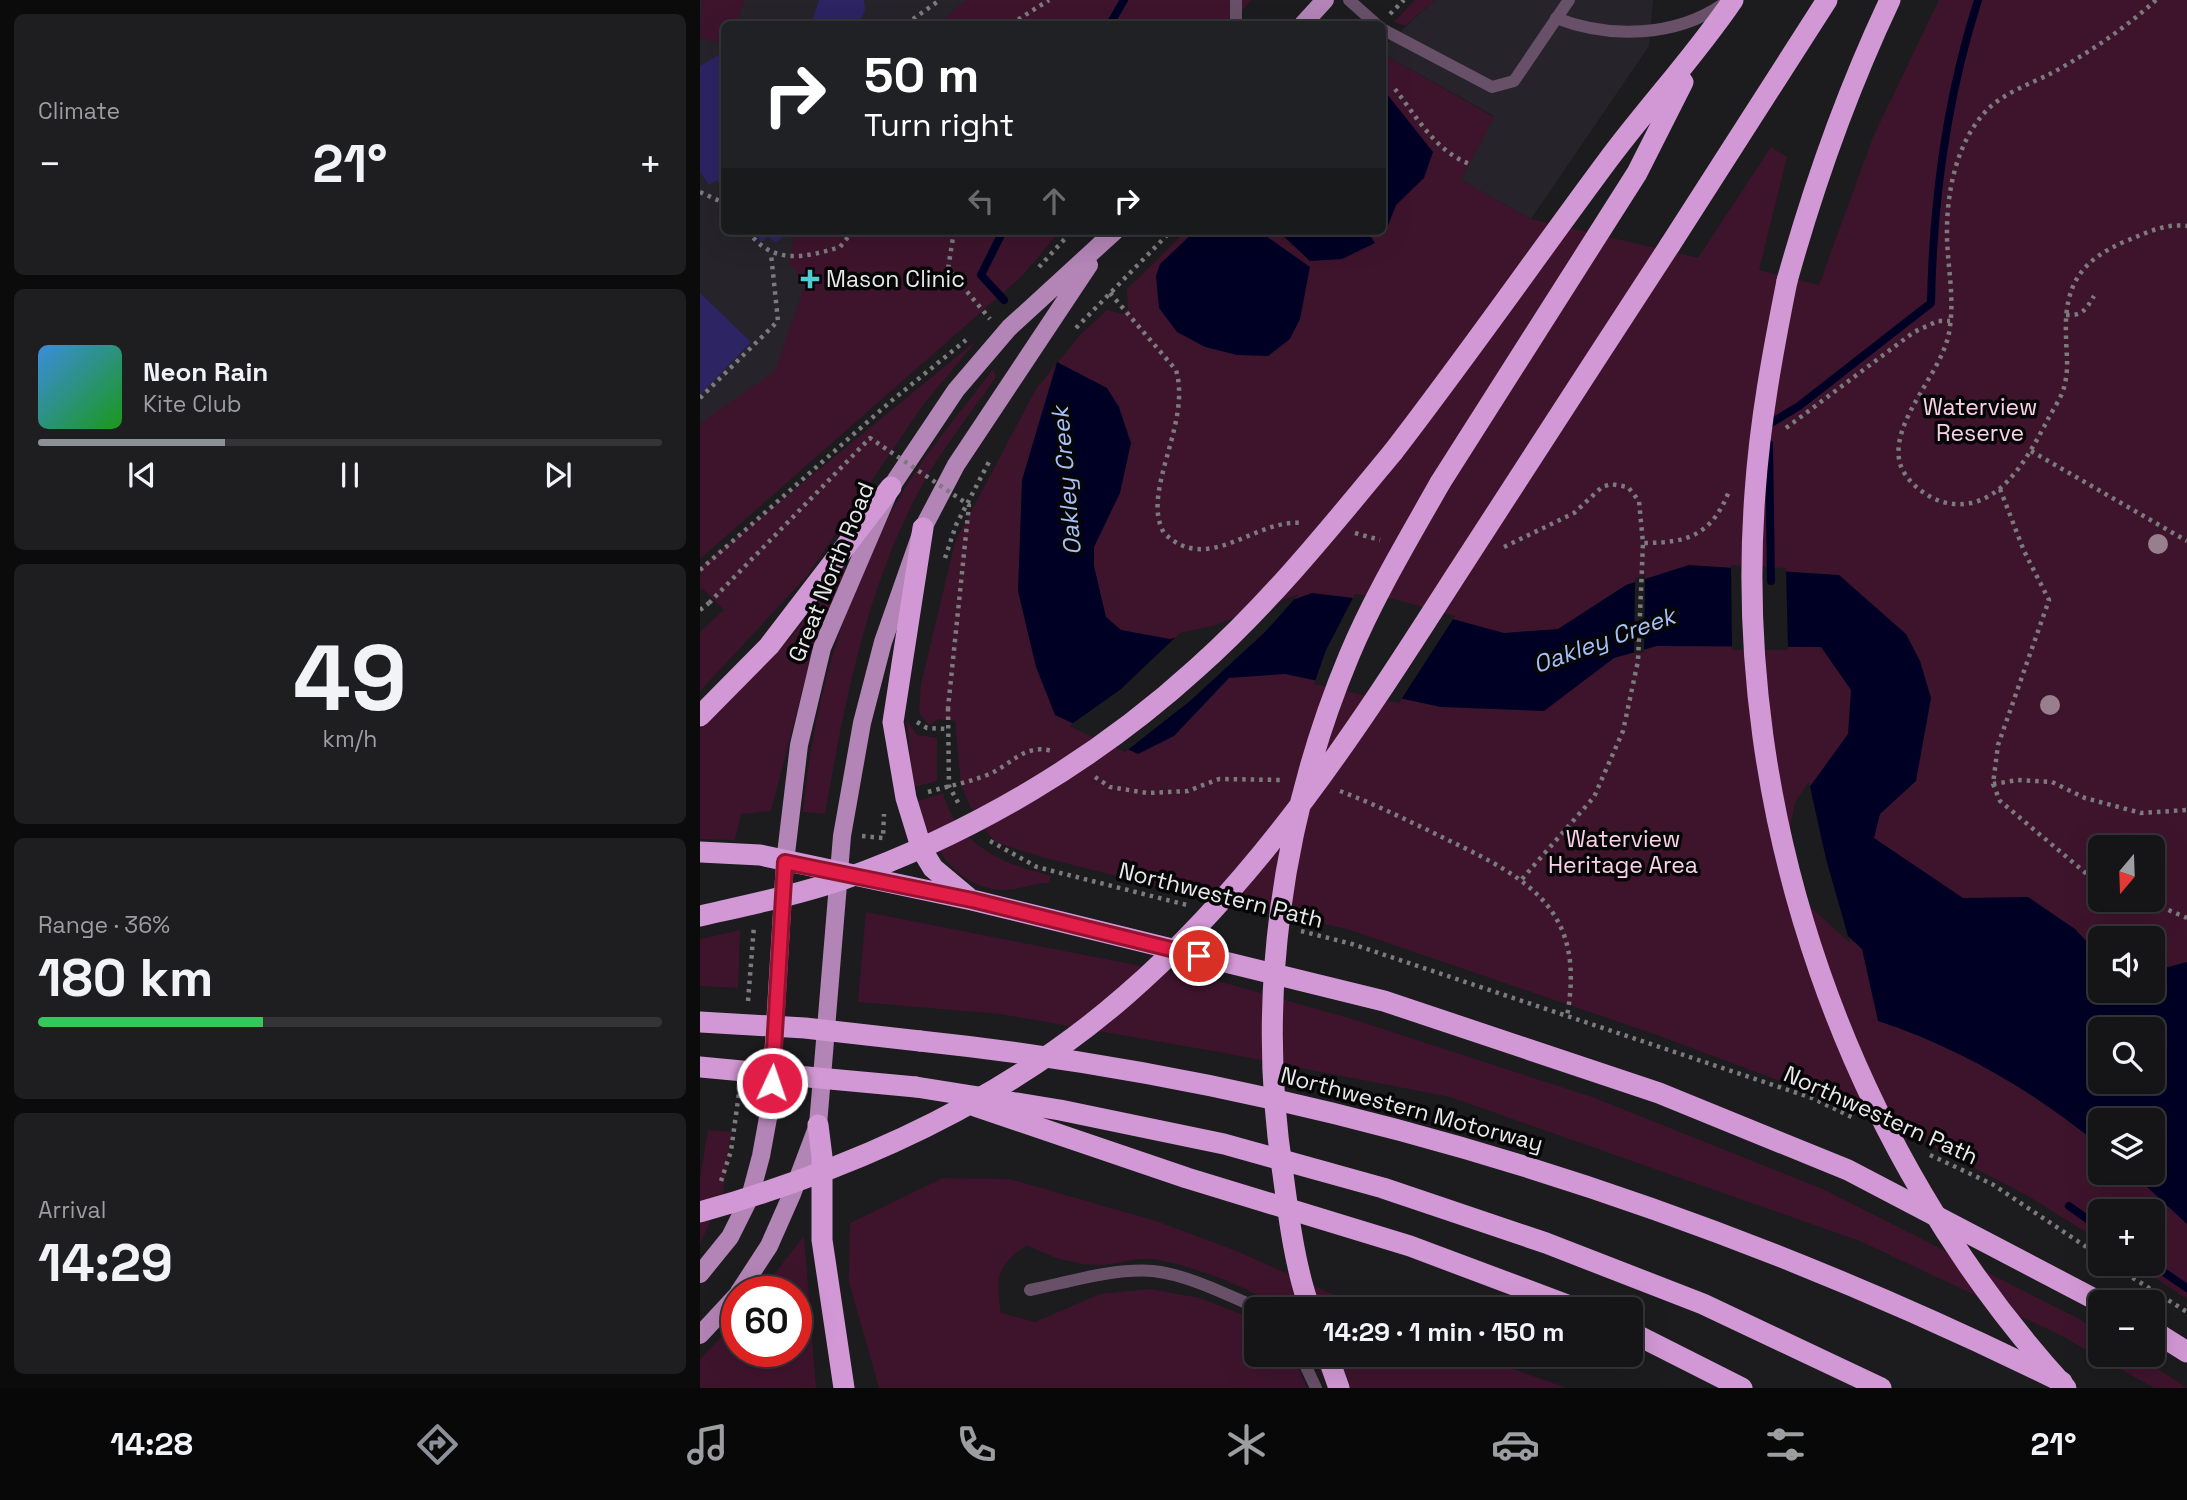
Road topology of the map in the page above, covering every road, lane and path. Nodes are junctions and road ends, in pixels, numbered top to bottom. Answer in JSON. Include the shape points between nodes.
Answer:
{"nodes":[{"id":1,"x":940,"y":0,"type":"edge"},
{"id":2,"x":1049,"y":0,"type":"edge"},
{"id":3,"x":1236,"y":0,"type":"edge"},
{"id":4,"x":1325,"y":0,"type":"edge"},
{"id":5,"x":1349,"y":0,"type":"edge"},
{"id":6,"x":1569,"y":0,"type":"edge"},
{"id":7,"x":1731,"y":0,"type":"edge"},
{"id":8,"x":1827,"y":0,"type":"edge"},
{"id":9,"x":1889,"y":0,"type":"edge"},
{"id":10,"x":2156,"y":0,"type":"edge"},
{"id":11,"x":1556,"y":18,"type":"junction"},
{"id":12,"x":910,"y":21,"type":"edge"},
{"id":13,"x":1016,"y":21,"type":"edge"},
{"id":14,"x":1236,"y":21,"type":"edge"},
{"id":15,"x":1306,"y":21,"type":"edge"},
{"id":16,"x":1373,"y":21,"type":"edge"},
{"id":17,"x":1386,"y":31,"type":"edge"},
{"id":18,"x":1700,"y":48,"type":"junction"},
{"id":19,"x":1395,"y":89,"type":"dead end"},
{"id":20,"x":1470,"y":164,"type":"dead end"},
{"id":21,"x":700,"y":192,"type":"edge"},
{"id":22,"x":721,"y":202,"type":"edge"},
{"id":23,"x":2187,"y":226,"type":"edge"},
{"id":24,"x":751,"y":235,"type":"edge"},
{"id":25,"x":850,"y":235,"type":"edge"},
{"id":26,"x":953,"y":235,"type":"edge"},
{"id":27,"x":1068,"y":235,"type":"edge"},
{"id":28,"x":1167,"y":235,"type":"edge"},
{"id":29,"x":1110,"y":237,"type":"edge"},
{"id":30,"x":771,"y":254,"type":"junction"},
{"id":31,"x":1036,"y":271,"type":"dead end"},
{"id":32,"x":1110,"y":293,"type":"junction"},
{"id":33,"x":2094,"y":296,"type":"dead end"},
{"id":34,"x":1000,"y":310,"type":"dead end"},
{"id":35,"x":2066,"y":316,"type":"junction"},
{"id":36,"x":991,"y":320,"type":"junction"},
{"id":37,"x":981,"y":328,"type":"dead end"},
{"id":38,"x":971,"y":336,"type":"dead end"},
{"id":39,"x":1068,"y":338,"type":"dead end"},
{"id":40,"x":700,"y":398,"type":"edge"},
{"id":41,"x":2031,"y":451,"type":"junction"},
{"id":42,"x":994,"y":452,"type":"dead end"},
{"id":43,"x":988,"y":468,"type":"dead end"},
{"id":44,"x":891,"y":487,"type":"junction"},
{"id":45,"x":2000,"y":489,"type":"junction"},
{"id":46,"x":969,"y":505,"type":"junction"},
{"id":47,"x":1561,"y":520,"type":"dead end"},
{"id":48,"x":1304,"y":524,"type":"dead end"},
{"id":49,"x":923,"y":528,"type":"junction"},
{"id":50,"x":1353,"y":532,"type":"dead end"},
{"id":51,"x":2187,"y":541,"type":"edge"},
{"id":52,"x":1643,"y":543,"type":"dead end"},
{"id":53,"x":1392,"y":544,"type":"dead end"},
{"id":54,"x":1502,"y":547,"type":"dead end"},
{"id":55,"x":943,"y":565,"type":"dead end"},
{"id":56,"x":700,"y":570,"type":"edge"},
{"id":57,"x":700,"y":610,"type":"edge"},
{"id":58,"x":700,"y":716,"type":"edge"},
{"id":59,"x":913,"y":716,"type":"dead end"},
{"id":60,"x":947,"y":729,"type":"junction"},
{"id":61,"x":1059,"y":753,"type":"dead end"},
{"id":62,"x":1090,"y":773,"type":"dead end"},
{"id":63,"x":1294,"y":782,"type":"dead end"},
{"id":64,"x":1993,"y":784,"type":"junction"},
{"id":65,"x":949,"y":786,"type":"junction"},
{"id":66,"x":1338,"y":790,"type":"dead end"},
{"id":67,"x":920,"y":794,"type":"dead end"},
{"id":68,"x":885,"y":804,"type":"dead end"},
{"id":69,"x":2187,"y":810,"type":"edge"},
{"id":70,"x":963,"y":813,"type":"dead end"},
{"id":71,"x":982,"y":836,"type":"dead end"},
{"id":72,"x":870,"y":837,"type":"dead end"},
{"id":73,"x":700,"y":852,"type":"edge"},
{"id":74,"x":785,"y":862,"type":"junction"},
{"id":75,"x":838,"y":874,"type":"junction"},
{"id":76,"x":2088,"y":875,"type":"edge"},
{"id":77,"x":1522,"y":879,"type":"junction"},
{"id":78,"x":972,"y":900,"type":"junction"},
{"id":79,"x":1194,"y":906,"type":"dead end"},
{"id":80,"x":2165,"y":909,"type":"edge"},
{"id":81,"x":700,"y":916,"type":"edge"},
{"id":82,"x":2187,"y":918,"type":"edge"},
{"id":83,"x":1292,"y":929,"type":"dead end"},
{"id":84,"x":1567,"y":1016,"type":"junction"},
{"id":85,"x":700,"y":1022,"type":"edge"},
{"id":86,"x":700,"y":1067,"type":"edge"},
{"id":87,"x":916,"y":1087,"type":"junction"},
{"id":88,"x":1860,"y":1121,"type":"dead end"},
{"id":89,"x":817,"y":1125,"type":"junction"},
{"id":90,"x":1920,"y":1150,"type":"dead end"},
{"id":91,"x":700,"y":1212,"type":"edge"},
{"id":92,"x":2088,"y":1248,"type":"edge"},
{"id":93,"x":700,"y":1274,"type":"edge"},
{"id":94,"x":749,"y":1276,"type":"edge"},
{"id":95,"x":2130,"y":1276,"type":"edge"},
{"id":96,"x":1030,"y":1290,"type":"dead end"},
{"id":97,"x":2088,"y":1296,"type":"edge"},
{"id":98,"x":1307,"y":1297,"type":"edge"},
{"id":99,"x":1546,"y":1297,"type":"edge"},
{"id":100,"x":1244,"y":1302,"type":"edge"},
{"id":101,"x":721,"y":1312,"type":"edge"},
{"id":102,"x":2187,"y":1312,"type":"edge"},
{"id":103,"x":700,"y":1335,"type":"edge"},
{"id":104,"x":1643,"y":1338,"type":"edge"},
{"id":105,"x":2165,"y":1338,"type":"edge"},
{"id":106,"x":2187,"y":1352,"type":"edge"},
{"id":107,"x":1306,"y":1367,"type":"edge"},
{"id":108,"x":1332,"y":1367,"type":"edge"},
{"id":109,"x":844,"y":1388,"type":"edge"},
{"id":110,"x":1316,"y":1388,"type":"edge"},
{"id":111,"x":1339,"y":1388,"type":"edge"},
{"id":112,"x":1742,"y":1388,"type":"edge"},
{"id":113,"x":1881,"y":1388,"type":"edge"},
{"id":114,"x":2066,"y":1388,"type":"edge"},
{"id":115,"x":2073,"y":1388,"type":"edge"}],
"edges":[{"from":1,"to":12,"type":"path"},
{"from":2,"to":13,"type":"path"},
{"from":3,"to":14,"type":"lane"},
{"from":4,"to":15,"type":"main road"},
{"from":5,"to":16,"type":"lane"},
{"from":6,"to":11,"type":"lane"},
{"from":7,"to":11,"type":"lane","via":[[1706,16],[1651,30],[1602,31]]},
{"from":7,"to":18,"type":"highway"},
{"from":8,"to":91,"type":"highway","bridge":true,"via":[[1343,748],[1238,884],[1185,941],[1124,998],[989,1092],[840,1167]]},
{"from":9,"to":114,"type":"highway","bridge":true,"via":[[1809,200],[1768,373],[1753,538],[1753,619],[1765,744],[1791,876],[1816,961],[1874,1103],[1958,1250]]},
{"from":10,"to":45,"type":"path","via":[[2091,51],[1988,108],[1959,158],[1947,209],[1953,289],[1949,334],[1906,424],[1899,461],[1918,488],[1943,502],[1969,502]]},
{"from":11,"to":17,"type":"lane","via":[[1514,80],[1492,88]]},
{"from":18,"to":81,"type":"highway","bridge":true,"via":[[1609,158],[1488,329],[1304,560],[1224,643],[1137,720],[1069,768],[991,813],[844,879]]},
{"from":18,"to":98,"type":"highway","bridge":true,"via":[[1637,173],[1440,483],[1370,610],[1326,723],[1286,864],[1276,933],[1272,1030],[1275,1127]]},
{"from":19,"to":20,"type":"path","via":[[1438,142],[1454,158]]},
{"from":21,"to":22,"type":"path"},
{"from":23,"to":35,"type":"path","via":[[2167,226],[2094,257],[2074,282]]},
{"from":24,"to":30,"type":"path"},
{"from":25,"to":30,"type":"path","via":[[840,247],[792,256]]},
{"from":26,"to":36,"type":"path","via":[[948,269]]},
{"from":27,"to":31,"type":"path"},
{"from":28,"to":32,"type":"path"},
{"from":29,"to":44,"type":"main road","name":"Great North Road","via":[[1009,328],[957,390]]},
{"from":29,"to":49,"type":"main road","name":"Great North Road","via":[[970,442]]},
{"from":30,"to":40,"type":"path","via":[[778,321]]},
{"from":32,"to":39,"type":"path"},
{"from":32,"to":48,"type":"path","via":[[1176,370],[1180,383],[1179,411],[1156,507],[1164,533],[1188,546],[1219,549],[1272,525]]},
{"from":33,"to":35,"type":"path","via":[[2085,312]]},
{"from":34,"to":36,"type":"path"},
{"from":35,"to":41,"type":"path","via":[[2065,387]]},
{"from":36,"to":37,"type":"path"},
{"from":38,"to":56,"type":"path"},
{"from":41,"to":45,"type":"path"},
{"from":41,"to":51,"type":"path"},
{"from":42,"to":55,"type":"path","via":[[956,525]]},
{"from":43,"to":46,"type":"path"},
{"from":44,"to":58,"type":"highway","via":[[769,646]]},
{"from":44,"to":74,"type":"main road","name":"Great North Road","via":[[822,648],[799,745]]},
{"from":45,"to":64,"type":"path","via":[[2049,600],[1998,745]]},
{"from":46,"to":57,"type":"path","bridge":true,"via":[[870,438]]},
{"from":46,"to":60,"type":"path","bridge":true},
{"from":47,"to":54,"type":"path"},
{"from":49,"to":75,"type":"main road","name":"Great North Road","via":[[883,642],[862,723]]},
{"from":49,"to":78,"type":"highway","via":[[893,722],[906,798],[922,850],[933,868]]},
{"from":50,"to":53,"type":"path"},
{"from":52,"to":77,"type":"path","via":[[1638,646],[1623,731],[1594,797]]},
{"from":59,"to":60,"type":"path","via":[[927,727]]},
{"from":60,"to":65,"type":"path"},
{"from":61,"to":65,"type":"path","via":[[1039,747],[1019,754],[994,772]]},
{"from":62,"to":63,"type":"path","via":[[1110,787],[1147,793],[1188,790],[1219,779],[1243,777]]},
{"from":64,"to":69,"type":"path","via":[[2052,782],[2085,798],[2140,813]]},
{"from":64,"to":76,"type":"path","via":[[2000,802]]},
{"from":65,"to":67,"type":"path"},
{"from":65,"to":70,"type":"path"},
{"from":66,"to":77,"type":"path","via":[[1475,852]]},
{"from":68,"to":72,"type":"path","via":[[883,838]]},
{"from":71,"to":79,"type":"path","name":"Northwestern Path","via":[[1037,867]]},
{"from":73,"to":74,"type":"highway","via":[[760,855]]},
{"from":74,"to":75,"type":"highway"},
{"from":74,"to":93,"type":"main road","name":"Great North Road","via":[[770,1107],[761,1156],[750,1197],[730,1237]]},
{"from":75,"to":78,"type":"highway"},
{"from":75,"to":89,"type":"main road","name":"Great North Road"},
{"from":77,"to":84,"type":"path","via":[[1545,900],[1562,928],[1571,962]]},
{"from":78,"to":97,"type":"highway","via":[[1384,1001],[1658,1093],[1848,1170]]},
{"from":80,"to":82,"type":"path"},
{"from":83,"to":84,"type":"path","name":"Northwestern Path","via":[[1352,944]]},
{"from":84,"to":88,"type":"path","name":"Northwestern Path","via":[[1812,1098]]},
{"from":85,"to":115,"type":"highway","name":"Northwestern Motorway","bridge":true,"via":[[804,1028],[1099,1065],[1240,1091],[1519,1162],[1811,1267],[1963,1333]]},
{"from":86,"to":87,"type":"highway","bridge":true},
{"from":87,"to":99,"type":"highway","via":[[1187,1178],[1410,1246]]},
{"from":87,"to":113,"type":"highway","via":[[1060,1110],[1224,1144],[1383,1188],[1546,1243],[1703,1304]]},
{"from":89,"to":94,"type":"main road","name":"Great North Road","via":[[769,1246]]},
{"from":89,"to":109,"type":"highway","via":[[822,1157],[822,1240]]},
{"from":90,"to":92,"type":"path","name":"Northwestern Path","via":[[1992,1184]]},
{"from":95,"to":102,"type":"path"},
{"from":96,"to":100,"type":"lane","via":[[1102,1275],[1153,1271]]},
{"from":101,"to":103,"type":"main road","name":"Great North Road"},
{"from":104,"to":112,"type":"highway"},
{"from":105,"to":106,"type":"highway"},
{"from":107,"to":110,"type":"lane"},
{"from":108,"to":111,"type":"highway"}]}
